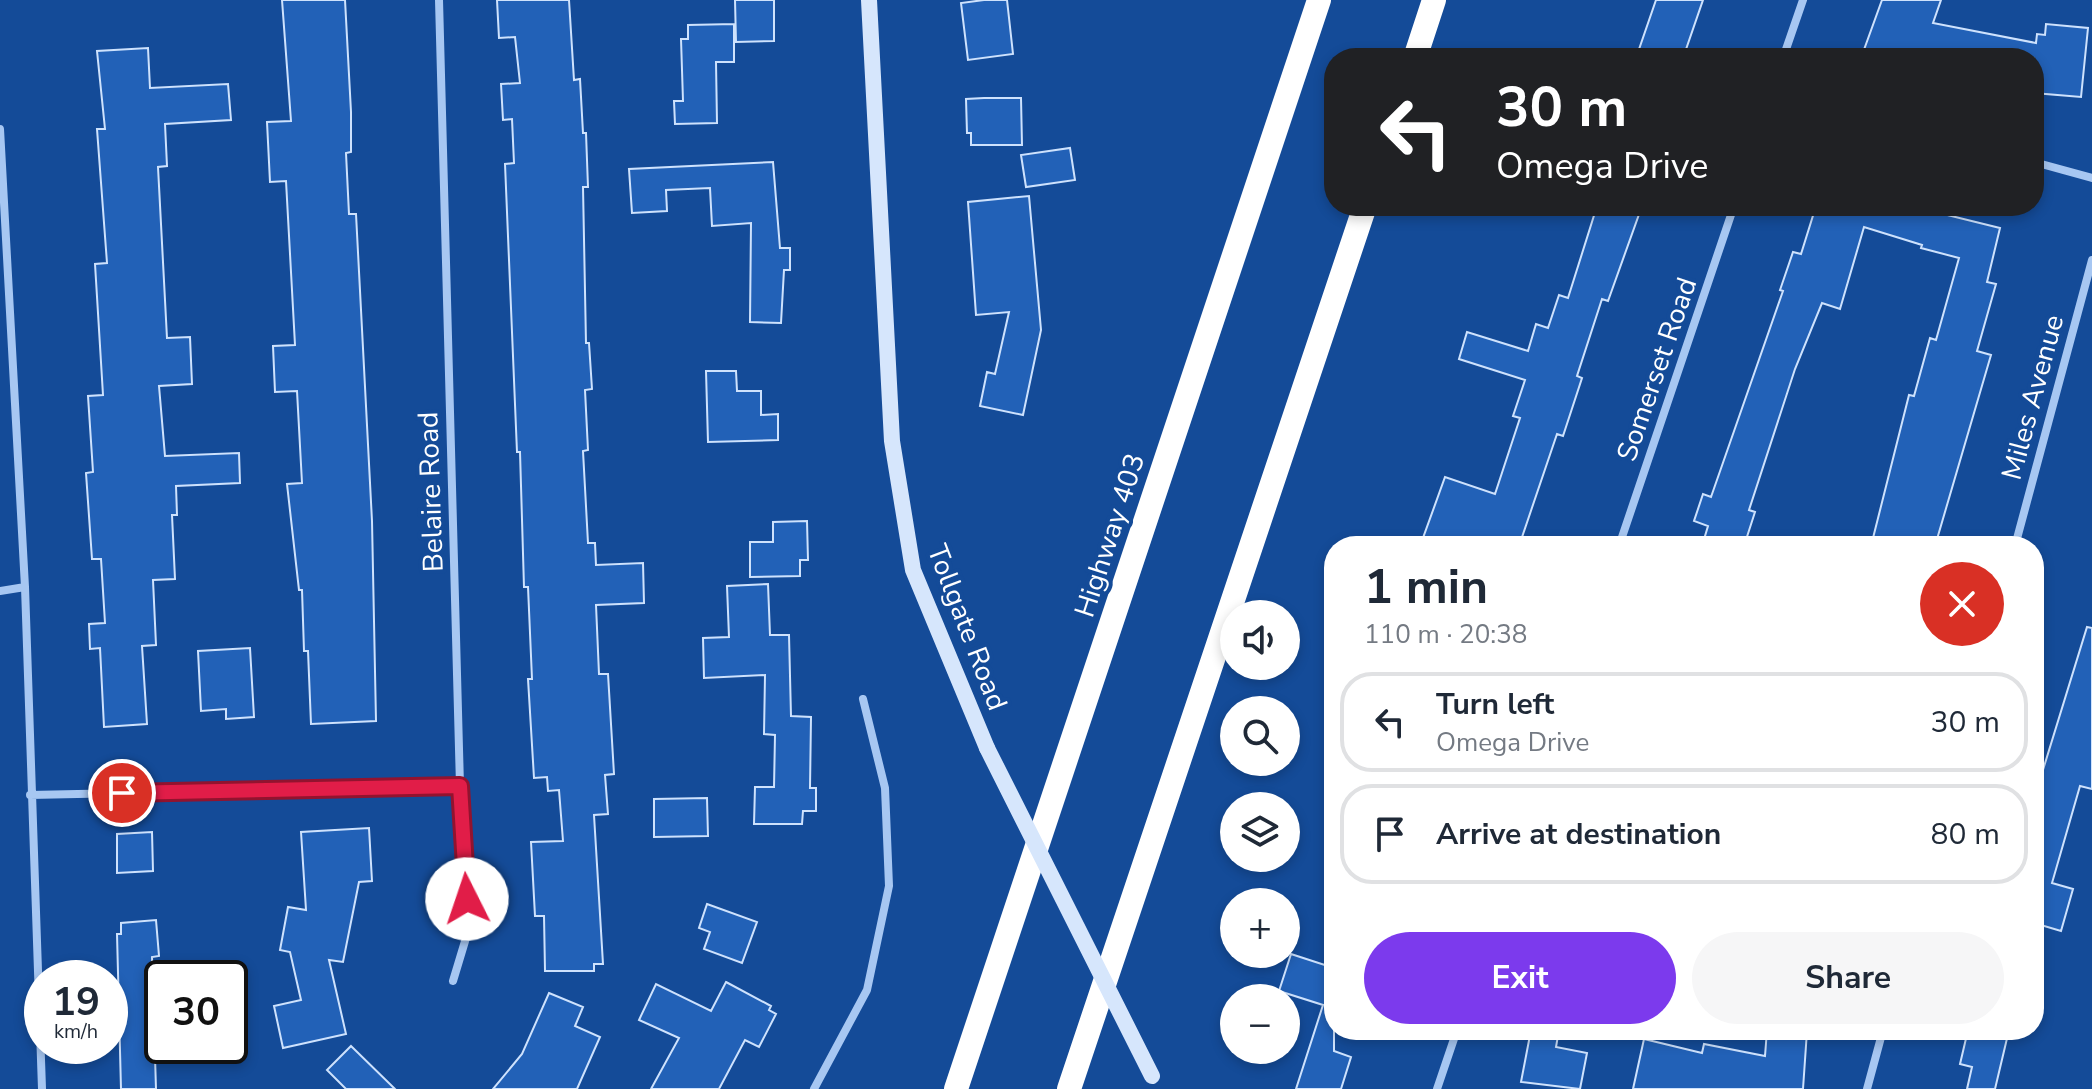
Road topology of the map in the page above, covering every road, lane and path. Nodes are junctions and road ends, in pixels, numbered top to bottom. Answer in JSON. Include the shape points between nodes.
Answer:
{"nodes":[{"id":1,"x":439,"y":0,"type":"edge"},
{"id":2,"x":869,"y":0,"type":"edge"},
{"id":3,"x":1319,"y":0,"type":"edge"},
{"id":4,"x":1434,"y":0,"type":"edge"},
{"id":5,"x":1803,"y":0,"type":"edge"},
{"id":6,"x":1418,"y":48,"type":"edge"},
{"id":7,"x":1786,"y":48,"type":"edge"},
{"id":8,"x":0,"y":129,"type":"edge"},
{"id":9,"x":1,"y":164,"type":"edge"},
{"id":10,"x":2044,"y":165,"type":"edge"},
{"id":11,"x":2092,"y":178,"type":"edge"},
{"id":12,"x":1362,"y":216,"type":"edge"},
{"id":13,"x":1731,"y":216,"type":"edge"},
{"id":14,"x":2092,"y":260,"type":"edge"},
{"id":15,"x":1622,"y":536,"type":"edge"},
{"id":16,"x":2018,"y":536,"type":"edge"},
{"id":17,"x":25,"y":587,"type":"junction"},
{"id":18,"x":0,"y":591,"type":"edge"},
{"id":19,"x":863,"y":699,"type":"dead end"},
{"id":20,"x":460,"y":786,"type":"junction"},
{"id":21,"x":30,"y":795,"type":"junction"},
{"id":22,"x":453,"y":981,"type":"dead end"},
{"id":23,"x":1454,"y":1040,"type":"edge"},
{"id":24,"x":1880,"y":1040,"type":"edge"},
{"id":25,"x":1155,"y":1083,"type":"edge"},
{"id":26,"x":42,"y":1089,"type":"edge"},
{"id":27,"x":814,"y":1089,"type":"edge"},
{"id":28,"x":956,"y":1089,"type":"edge"},
{"id":29,"x":1069,"y":1089,"type":"edge"},
{"id":30,"x":1437,"y":1089,"type":"edge"},
{"id":31,"x":1867,"y":1089,"type":"edge"}],
"edges":[{"from":1,"to":20,"type":"street","name":"Belaire Road"},
{"from":2,"to":25,"type":"main road","name":"Tollgate Road","bridge":true,"via":[[894,455],[913,570],[987,748]]},
{"from":3,"to":28,"type":"highway","name":"Highway 403"},
{"from":4,"to":6,"type":"highway"},
{"from":5,"to":7,"type":"street"},
{"from":8,"to":9,"type":"street"},
{"from":9,"to":17,"type":"street"},
{"from":10,"to":11,"type":"street"},
{"from":12,"to":29,"type":"highway"},
{"from":13,"to":15,"type":"street","name":"Somerset Road"},
{"from":14,"to":16,"type":"street","name":"Miles Avenue"},
{"from":17,"to":18,"type":"street"},
{"from":17,"to":21,"type":"street"},
{"from":19,"to":27,"type":"street","via":[[885,788],[889,886],[867,990]]},
{"from":20,"to":21,"type":"street"},
{"from":20,"to":22,"type":"street","name":"Belaire Road","via":[[469,928]]},
{"from":21,"to":26,"type":"street"},
{"from":23,"to":30,"type":"street"},
{"from":24,"to":31,"type":"street"}]}
